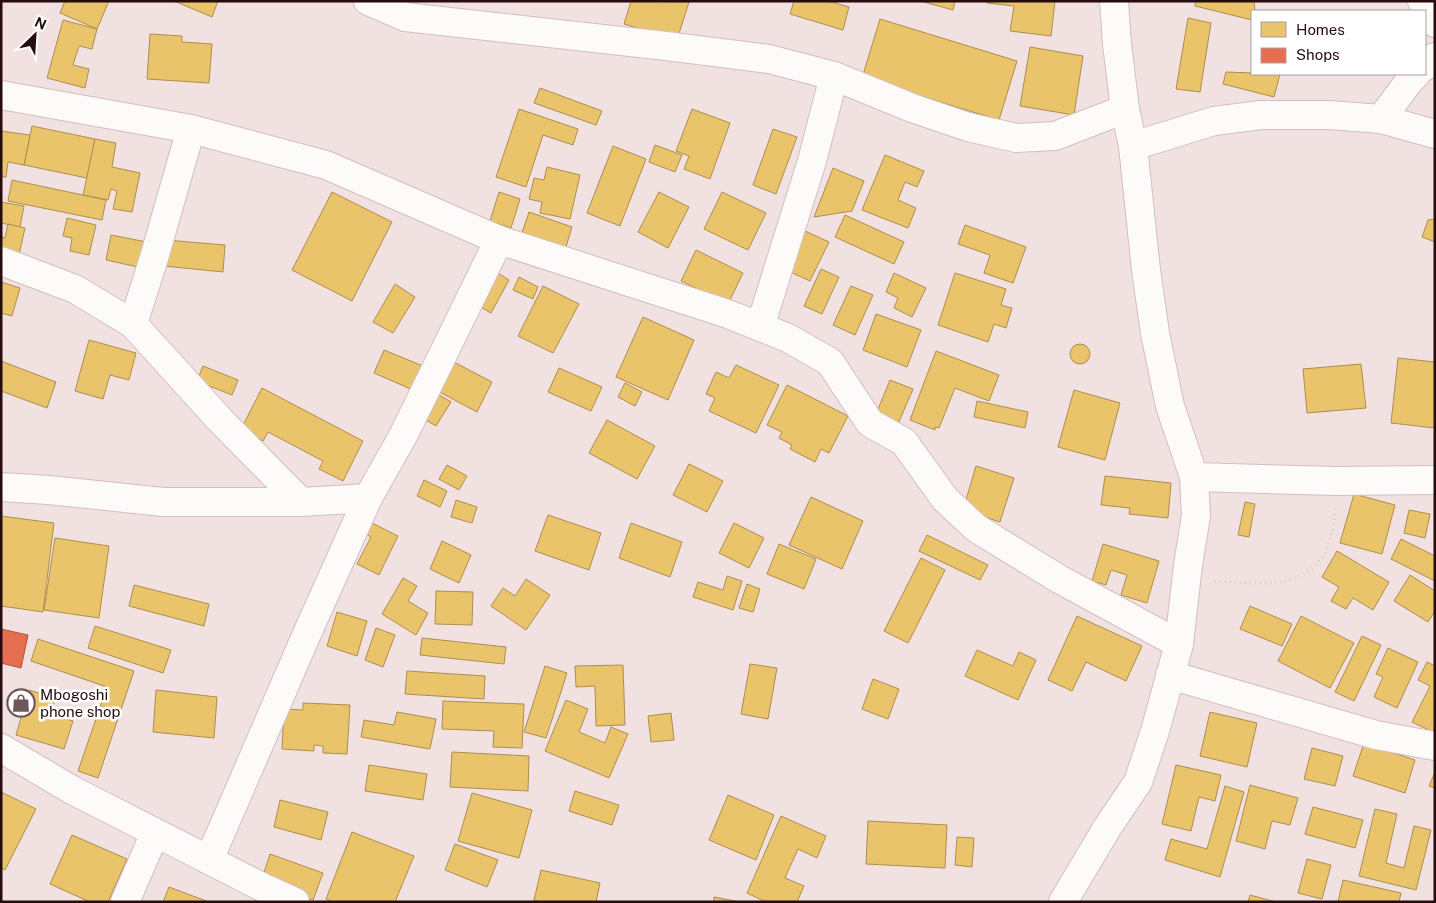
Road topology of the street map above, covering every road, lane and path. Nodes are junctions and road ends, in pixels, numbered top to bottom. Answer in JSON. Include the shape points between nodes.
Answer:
{"nodes":[{"id":1,"x":368,"y":1,"type":"edge"},
{"id":2,"x":1114,"y":1,"type":"edge"},
{"id":3,"x":1422,"y":1,"type":"edge"},
{"id":4,"x":1435,"y":23,"type":"edge"},
{"id":5,"x":1415,"y":75,"type":"edge"},
{"id":6,"x":834,"y":76,"type":"junction"},
{"id":7,"x":1,"y":95,"type":"edge"},
{"id":8,"x":1125,"y":109,"type":"junction"},
{"id":9,"x":1381,"y":119,"type":"junction"},
{"id":10,"x":191,"y":129,"type":"junction"},
{"id":11,"x":1435,"y":134,"type":"edge"},
{"id":12,"x":1133,"y":146,"type":"junction"},
{"id":13,"x":499,"y":240,"type":"junction"},
{"id":14,"x":1,"y":261,"type":"edge"},
{"id":15,"x":133,"y":324,"type":"junction"},
{"id":16,"x":760,"y":327,"type":"junction"},
{"id":17,"x":1194,"y":477,"type":"junction"},
{"id":18,"x":1435,"y":480,"type":"edge"},
{"id":19,"x":1336,"y":481,"type":"junction"},
{"id":20,"x":1,"y":486,"type":"edge"},
{"id":21,"x":368,"y":498,"type":"junction"},
{"id":22,"x":301,"y":502,"type":"junction"},
{"id":23,"x":1186,"y":581,"type":"junction"},
{"id":24,"x":1179,"y":644,"type":"junction"},
{"id":25,"x":1170,"y":676,"type":"junction"},
{"id":26,"x":1435,"y":746,"type":"edge"},
{"id":27,"x":1,"y":748,"type":"edge"},
{"id":28,"x":155,"y":833,"type":"junction"},
{"id":29,"x":209,"y":860,"type":"junction"},
{"id":30,"x":125,"y":902,"type":"edge"},
{"id":31,"x":295,"y":902,"type":"edge"},
{"id":32,"x":1063,"y":902,"type":"edge"}],
"edges":[{"from":1,"to":6,"type":"street","via":[[405,17],[769,59]]},
{"from":2,"to":8,"type":"street"},
{"from":3,"to":4,"type":"street"},
{"from":5,"to":9,"type":"street"},
{"from":6,"to":8,"type":"street","via":[[912,108],[1016,138],[1055,136]]},
{"from":6,"to":16,"type":"street","via":[[812,161]]},
{"from":7,"to":10,"type":"street"},
{"from":8,"to":12,"type":"street"},
{"from":9,"to":11,"type":"street"},
{"from":9,"to":12,"type":"street","via":[[1261,115],[1214,121]]},
{"from":10,"to":13,"type":"street","via":[[326,165]]},
{"from":10,"to":15,"type":"street"},
{"from":12,"to":17,"type":"street","via":[[1155,333],[1170,406]]},
{"from":13,"to":16,"type":"street"},
{"from":13,"to":21,"type":"street","via":[[404,434]]},
{"from":14,"to":15,"type":"street","via":[[75,289]]},
{"from":15,"to":22,"type":"street","via":[[221,421]]},
{"from":16,"to":24,"type":"street","via":[[788,338],[830,362],[870,423],[904,442],[945,499],[976,528],[1059,579]]},
{"from":17,"to":19,"type":"street"},
{"from":17,"to":23,"type":"street","via":[[1196,516]]},
{"from":18,"to":19,"type":"street"},
{"from":19,"to":23,"type":"path","via":[[1332,535],[1326,553],[1315,568],[1275,582]]},
{"from":20,"to":22,"type":"street","via":[[163,502]]},
{"from":21,"to":22,"type":"street"},
{"from":21,"to":29,"type":"street"},
{"from":23,"to":24,"type":"street"},
{"from":24,"to":25,"type":"street"},
{"from":25,"to":26,"type":"street","via":[[1376,735]]},
{"from":25,"to":32,"type":"street","via":[[1138,782]]},
{"from":27,"to":28,"type":"street"},
{"from":28,"to":29,"type":"street"},
{"from":28,"to":30,"type":"street"},
{"from":29,"to":31,"type":"street"}]}
